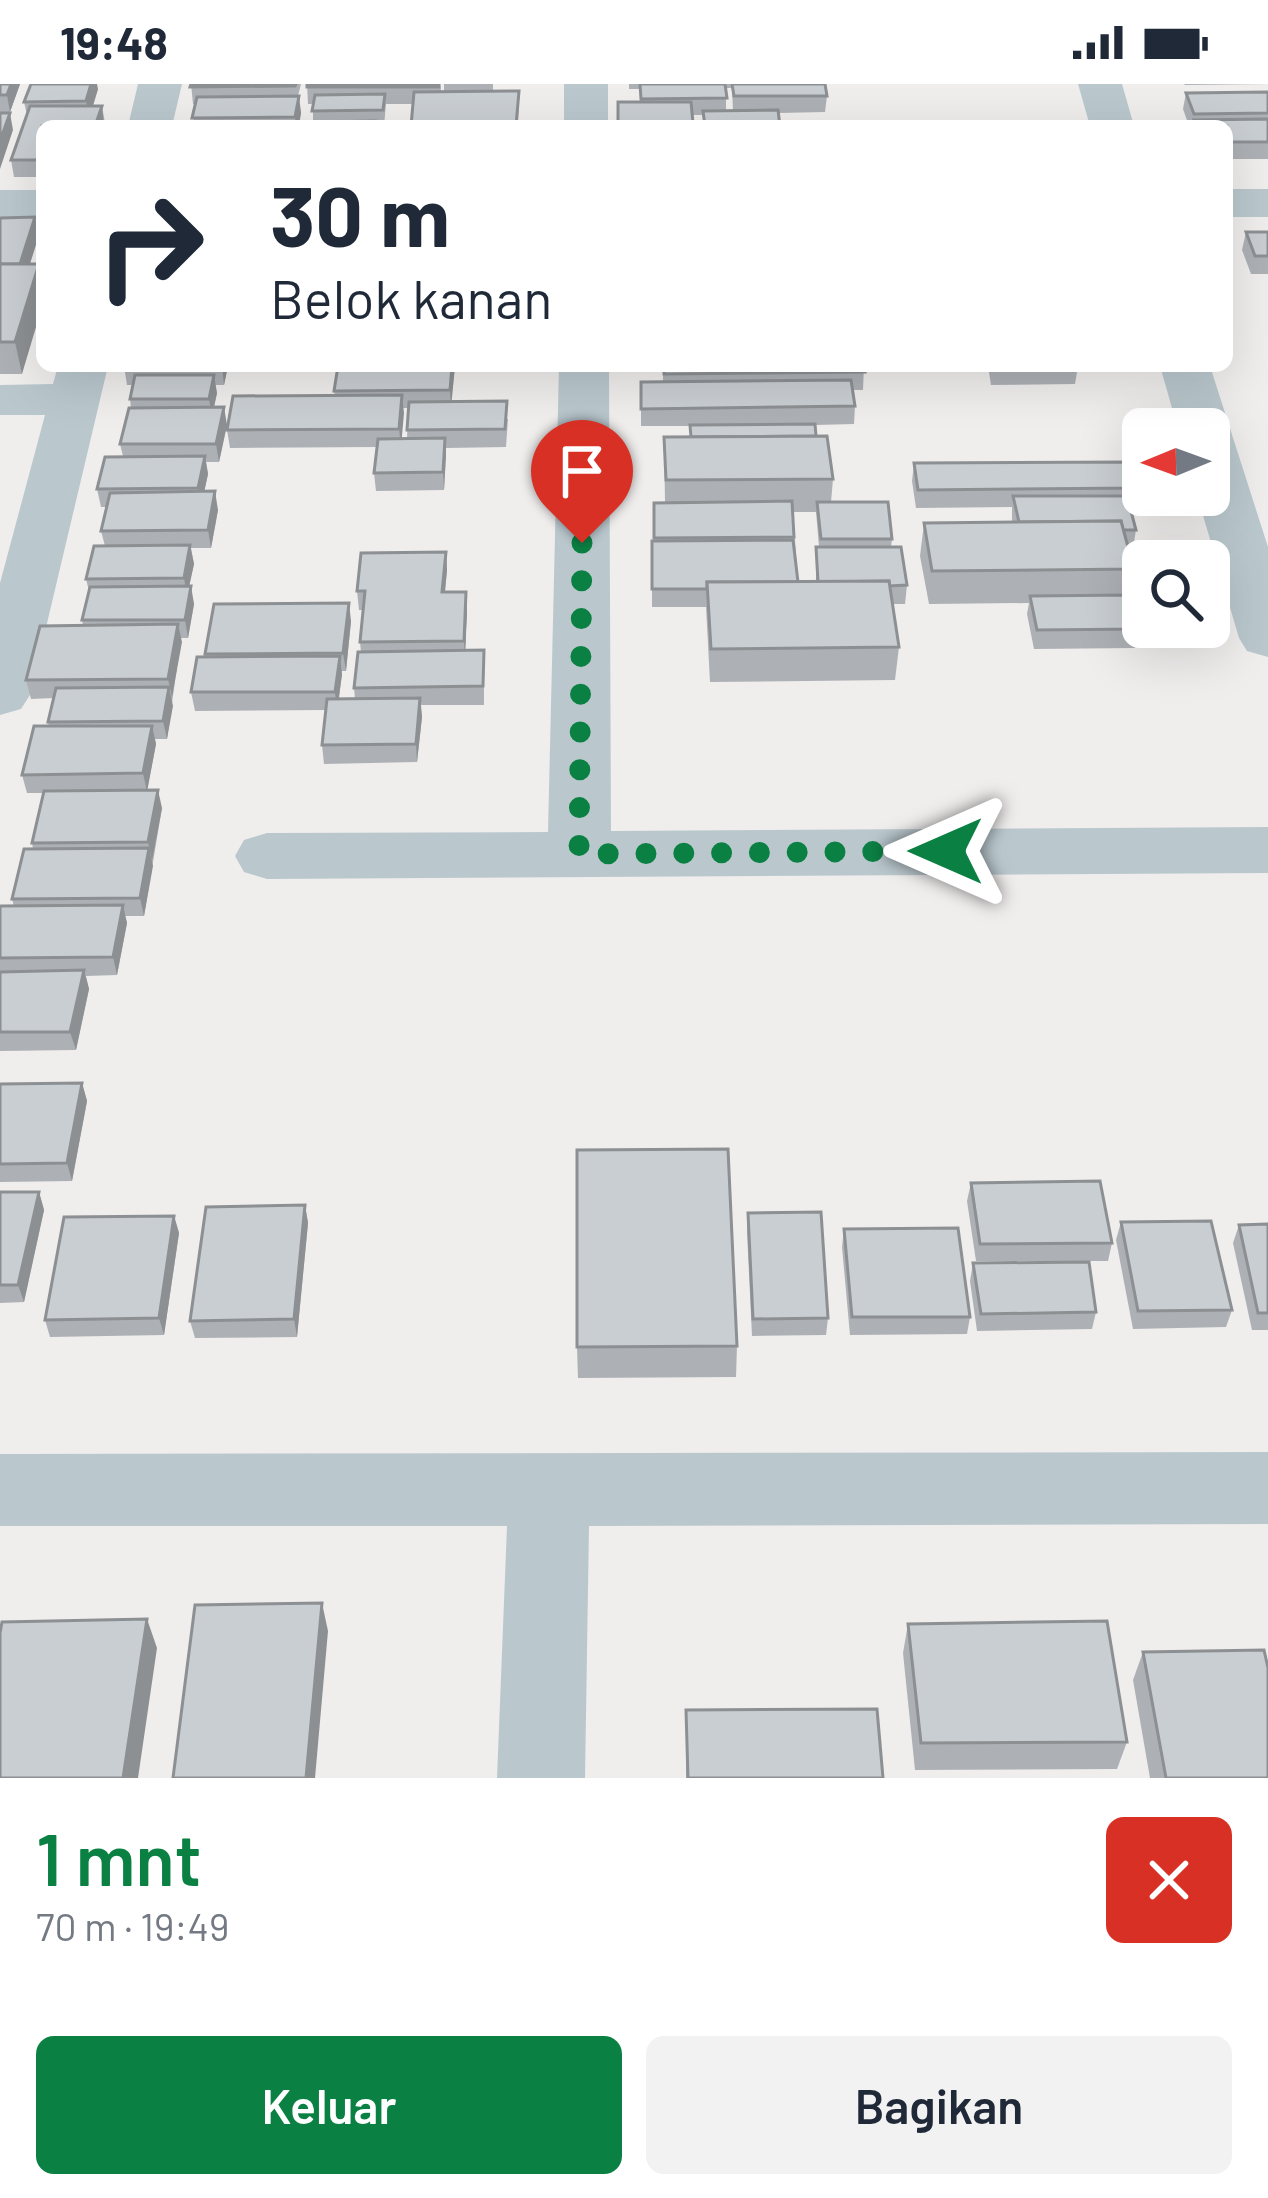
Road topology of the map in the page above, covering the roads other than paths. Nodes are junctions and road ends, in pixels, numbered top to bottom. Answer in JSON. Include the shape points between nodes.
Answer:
{"nodes":[{"id":1,"x":160,"y":84,"type":"edge"},
{"id":2,"x":586,"y":84,"type":"edge"},
{"id":3,"x":1100,"y":84,"type":"edge"},
{"id":4,"x":151,"y":120,"type":"edge"},
{"id":5,"x":586,"y":120,"type":"edge"},
{"id":6,"x":1110,"y":120,"type":"edge"},
{"id":7,"x":36,"y":203,"type":"edge"},
{"id":8,"x":1233,"y":203,"type":"edge"},
{"id":9,"x":1268,"y":203,"type":"edge"},
{"id":10,"x":0,"y":204,"type":"edge"},
{"id":11,"x":584,"y":372,"type":"edge"},
{"id":12,"x":1187,"y":372,"type":"edge"},
{"id":13,"x":78,"y":382,"type":"edge"},
{"id":14,"x":0,"y":400,"type":"edge"},
{"id":15,"x":1198,"y":408,"type":"edge"},
{"id":16,"x":1230,"y":513,"type":"edge"},
{"id":17,"x":1268,"y":638,"type":"edge"},
{"id":18,"x":4,"y":662,"type":"edge"},
{"id":19,"x":1268,"y":850,"type":"edge"},
{"id":20,"x":579,"y":854,"type":"junction"},
{"id":21,"x":267,"y":856,"type":"dead end"},
{"id":22,"x":549,"y":1487,"type":"junction"},
{"id":23,"x":1268,"y":1487,"type":"edge"},
{"id":24,"x":0,"y":1490,"type":"edge"},
{"id":25,"x":541,"y":1778,"type":"edge"}],
"edges":[{"from":1,"to":4,"type":"street"},
{"from":2,"to":5,"type":"street"},
{"from":3,"to":6,"type":"street"},
{"from":7,"to":10,"type":"street"},
{"from":8,"to":9,"type":"street"},
{"from":11,"to":20,"type":"street"},
{"from":12,"to":15,"type":"street"},
{"from":13,"to":14,"type":"street"},
{"from":13,"to":18,"type":"street"},
{"from":16,"to":17,"type":"street"},
{"from":19,"to":20,"type":"street"},
{"from":20,"to":21,"type":"street"},
{"from":22,"to":23,"type":"street"},
{"from":22,"to":24,"type":"street"},
{"from":22,"to":25,"type":"street"}]}
